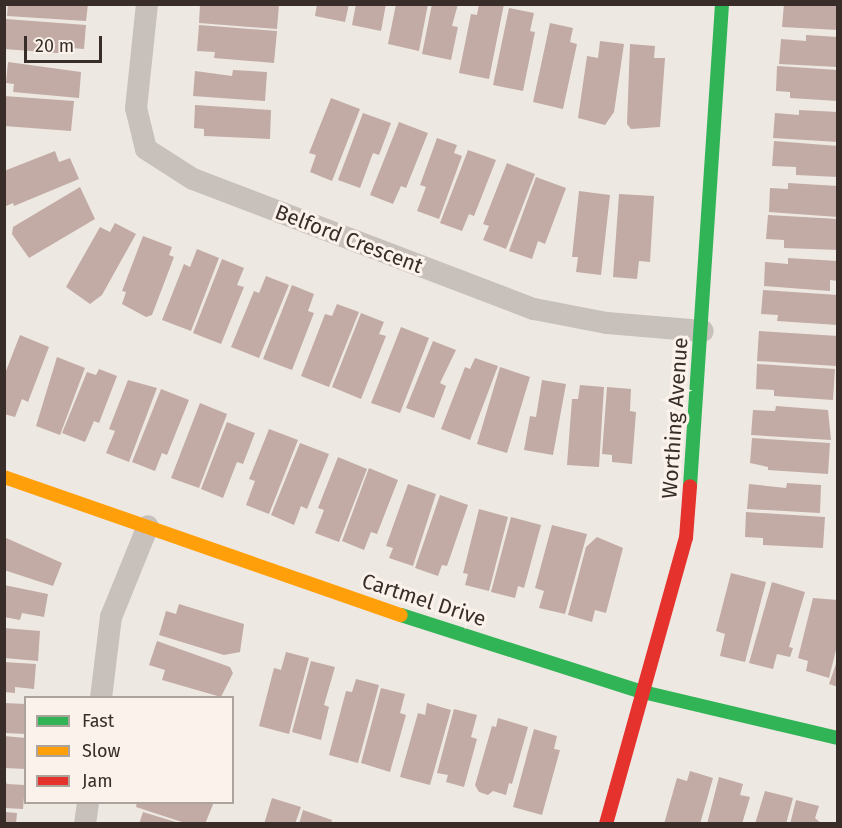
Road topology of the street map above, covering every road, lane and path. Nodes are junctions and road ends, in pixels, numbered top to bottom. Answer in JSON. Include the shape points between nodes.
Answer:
{"nodes":[{"id":1,"x":147,"y":4,"type":"edge"},
{"id":2,"x":722,"y":4,"type":"edge"},
{"id":3,"x":703,"y":331,"type":"junction"},
{"id":4,"x":4,"y":477,"type":"edge"},
{"id":5,"x":148,"y":526,"type":"junction"},
{"id":6,"x":643,"y":692,"type":"junction"},
{"id":7,"x":101,"y":696,"type":"edge"},
{"id":8,"x":837,"y":738,"type":"edge"},
{"id":9,"x":88,"y":804,"type":"edge"},
{"id":10,"x":85,"y":824,"type":"edge"},
{"id":11,"x":606,"y":824,"type":"edge"}],
"edges":[{"from":1,"to":3,"type":"street","name":"Belford Crescent","via":[[136,108],[146,149],[193,179],[534,309],[606,323]]},
{"from":2,"to":3,"type":"street","name":"Worthing Avenue"},
{"from":3,"to":6,"type":"street","name":"Worthing Avenue","via":[[686,538]]},
{"from":4,"to":5,"type":"street","name":"Cartmel Drive"},
{"from":5,"to":6,"type":"street","name":"Cartmel Drive","via":[[379,608]]},
{"from":5,"to":7,"type":"street","via":[[111,617]]},
{"from":6,"to":8,"type":"street","name":"Cartmel Drive"},
{"from":6,"to":11,"type":"street","name":"Worthing Avenue"},
{"from":9,"to":10,"type":"street"}]}
